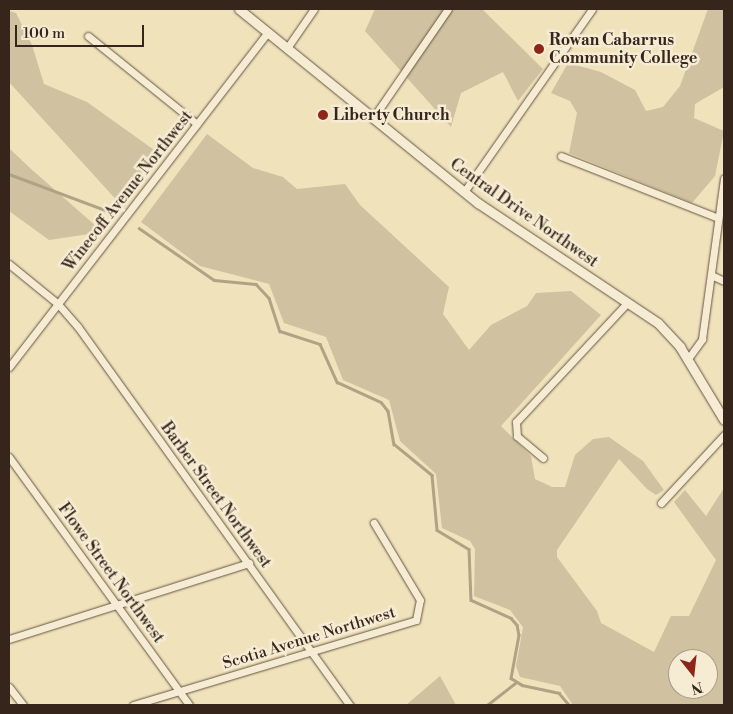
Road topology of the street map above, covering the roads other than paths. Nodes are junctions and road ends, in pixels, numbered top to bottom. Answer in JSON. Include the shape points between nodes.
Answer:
{"nodes":[{"id":1,"x":239,"y":9,"type":"edge"},
{"id":2,"x":314,"y":9,"type":"edge"},
{"id":3,"x":448,"y":9,"type":"edge"},
{"id":4,"x":592,"y":9,"type":"edge"},
{"id":5,"x":268,"y":32,"type":"junction"},
{"id":6,"x":88,"y":36,"type":"dead end"},
{"id":7,"x":287,"y":48,"type":"junction"},
{"id":8,"x":373,"y":118,"type":"junction"},
{"id":9,"x":197,"y":124,"type":"junction"},
{"id":10,"x":561,"y":156,"type":"dead end"},
{"id":11,"x":724,"y":179,"type":"edge"},
{"id":12,"x":464,"y":192,"type":"junction"},
{"id":13,"x":718,"y":218,"type":"junction"},
{"id":14,"x":9,"y":264,"type":"edge"},
{"id":15,"x":711,"y":275,"type":"junction"},
{"id":16,"x":724,"y":281,"type":"edge"},
{"id":17,"x":627,"y":303,"type":"junction"},
{"id":18,"x":58,"y":304,"type":"junction"},
{"id":19,"x":687,"y":360,"type":"junction"},
{"id":20,"x":9,"y":367,"type":"edge"},
{"id":21,"x":724,"y":420,"type":"edge"},
{"id":22,"x":724,"y":435,"type":"edge"},
{"id":23,"x":9,"y":457,"type":"edge"},
{"id":24,"x":543,"y":458,"type":"dead end"},
{"id":25,"x":661,"y":503,"type":"dead end"},
{"id":26,"x":374,"y":523,"type":"dead end"},
{"id":27,"x":248,"y":564,"type":"junction"},
{"id":28,"x":116,"y":605,"type":"junction"},
{"id":29,"x":9,"y":638,"type":"edge"},
{"id":30,"x":313,"y":651,"type":"junction"},
{"id":31,"x":9,"y":687,"type":"edge"},
{"id":32,"x":180,"y":691,"type":"junction"},
{"id":33,"x":22,"y":705,"type":"edge"},
{"id":34,"x":133,"y":705,"type":"edge"},
{"id":35,"x":189,"y":705,"type":"edge"},
{"id":36,"x":350,"y":705,"type":"edge"}],
"edges":[{"from":1,"to":5,"type":"street","name":"Central Drive Northwest"},
{"from":2,"to":7,"type":"street"},
{"from":3,"to":8,"type":"street"},
{"from":4,"to":12,"type":"street"},
{"from":5,"to":7,"type":"street","name":"Central Drive Northwest"},
{"from":5,"to":9,"type":"street","name":"Winecoff Avenue Northwest"},
{"from":6,"to":9,"type":"street"},
{"from":7,"to":8,"type":"street","name":"Central Drive Northwest"},
{"from":8,"to":12,"type":"street","name":"Central Drive Northwest"},
{"from":9,"to":18,"type":"street","name":"Winecoff Avenue Northwest"},
{"from":10,"to":13,"type":"street"},
{"from":11,"to":13,"type":"street"},
{"from":12,"to":17,"type":"street","name":"Central Drive Northwest"},
{"from":13,"to":15,"type":"street"},
{"from":14,"to":18,"type":"street","name":"Barber Street Northwest"},
{"from":15,"to":16,"type":"street"},
{"from":15,"to":19,"type":"street","via":[[702,338]]},
{"from":17,"to":19,"type":"street","name":"Central Drive Northwest","via":[[671,335]]},
{"from":17,"to":24,"type":"street","via":[[516,422],[517,436]]},
{"from":18,"to":20,"type":"street","name":"Winecoff Avenue Northwest"},
{"from":18,"to":27,"type":"street","name":"Barber Street Northwest"},
{"from":19,"to":21,"type":"street","name":"Central Drive Northwest"},
{"from":22,"to":25,"type":"street"},
{"from":23,"to":28,"type":"street","name":"Flowe Street Northwest"},
{"from":26,"to":30,"type":"street","name":"Scotia Avenue Northwest","via":[[420,600],[420,615],[416,620]]},
{"from":27,"to":28,"type":"street"},
{"from":27,"to":30,"type":"street","name":"Barber Street Northwest"},
{"from":28,"to":29,"type":"street"},
{"from":28,"to":32,"type":"street","name":"Flowe Street Northwest"},
{"from":30,"to":32,"type":"street","name":"Scotia Avenue Northwest"},
{"from":30,"to":36,"type":"street","name":"Barber Street Northwest"},
{"from":31,"to":33,"type":"street"},
{"from":32,"to":34,"type":"street","name":"Scotia Avenue Northwest"},
{"from":32,"to":35,"type":"street","name":"Flowe Street Northwest"}]}
